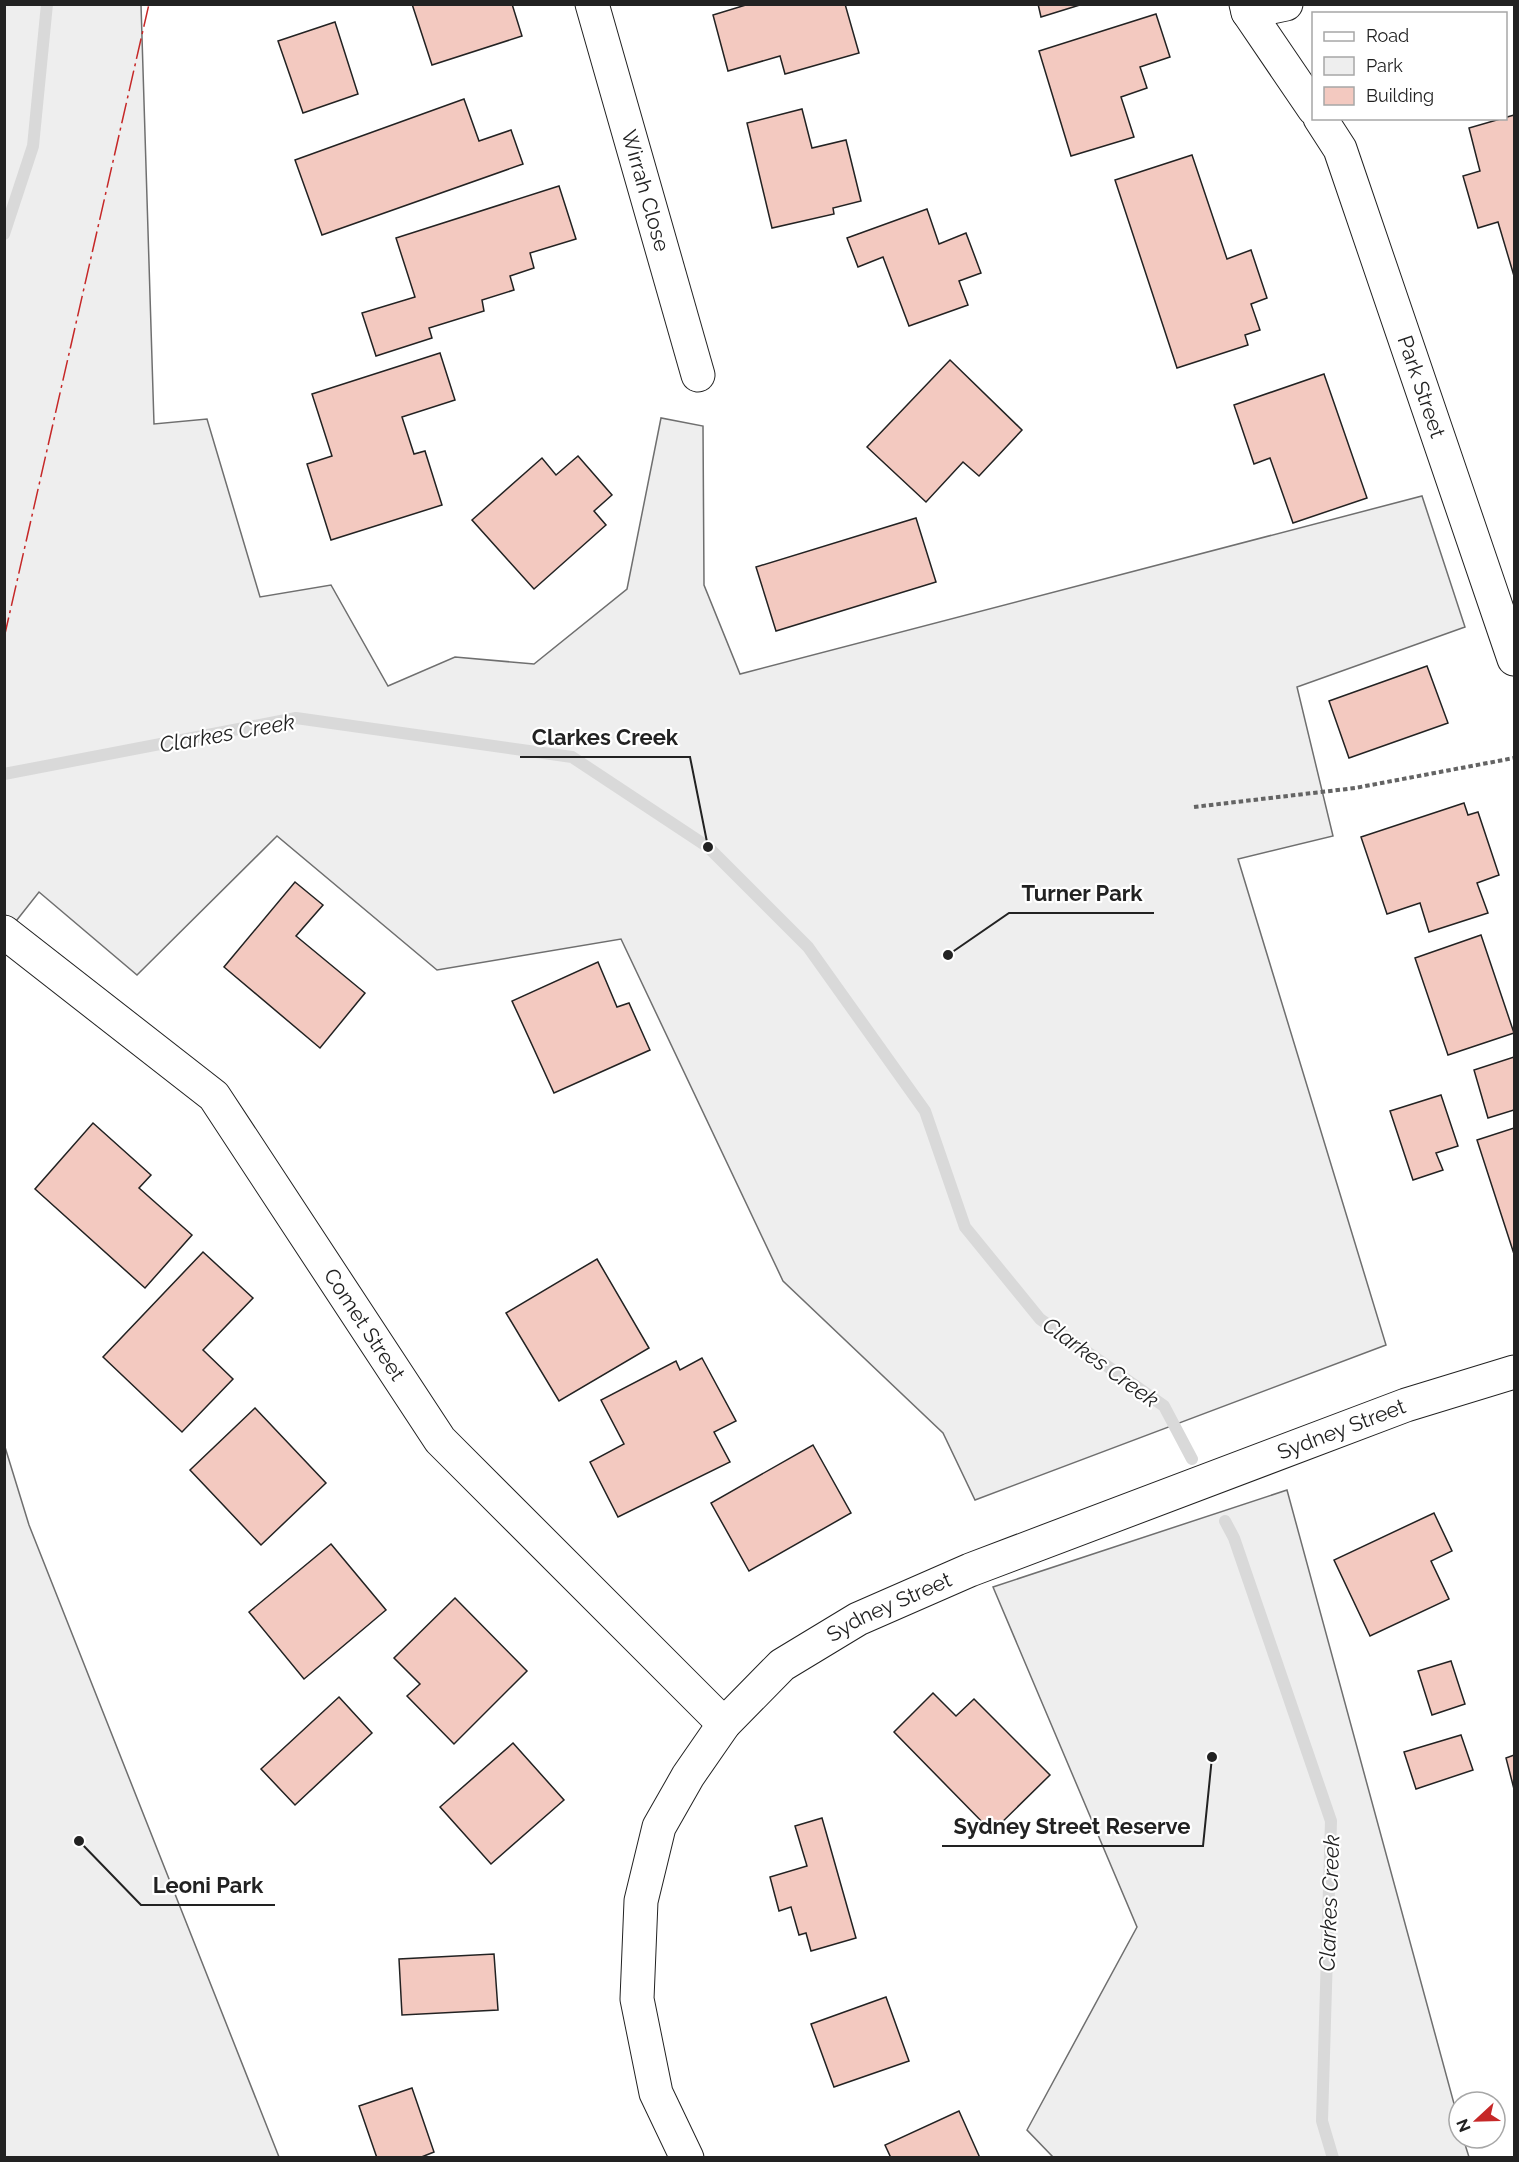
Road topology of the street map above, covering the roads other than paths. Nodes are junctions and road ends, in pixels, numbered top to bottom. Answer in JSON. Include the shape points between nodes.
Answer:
{"nodes":[{"id":1,"x":592,"y":4,"type":"edge"},
{"id":2,"x":1286,"y":4,"type":"edge"},
{"id":3,"x":1247,"y":8,"type":"edge"},
{"id":4,"x":1312,"y":106,"type":"edge"},
{"id":5,"x":1321,"y":120,"type":"edge"},
{"id":6,"x":698,"y":375,"type":"dead end"},
{"id":7,"x":1515,"y":658,"type":"edge"},
{"id":8,"x":4,"y":932,"type":"edge"},
{"id":9,"x":1515,"y":1372,"type":"edge"},
{"id":10,"x":724,"y":1724,"type":"junction"},
{"id":11,"x":687,"y":2157,"type":"edge"}],
"edges":[{"from":1,"to":6,"type":"street","name":"Wirrah Close"},
{"from":2,"to":3,"type":"street"},
{"from":3,"to":4,"type":"street"},
{"from":5,"to":7,"type":"street","name":"Park Street","via":[[1340,149]]},
{"from":8,"to":10,"type":"street","name":"Comet Street","via":[[214,1096],[440,1440]]},
{"from":9,"to":10,"type":"street","name":"Sydney Street","via":[[1406,1405],[982,1565],[868,1615],[782,1665]]},
{"from":10,"to":11,"type":"street","name":"Sydney Street","via":[[659,1827],[641,1901],[637,1999],[656,2092]]}]}
